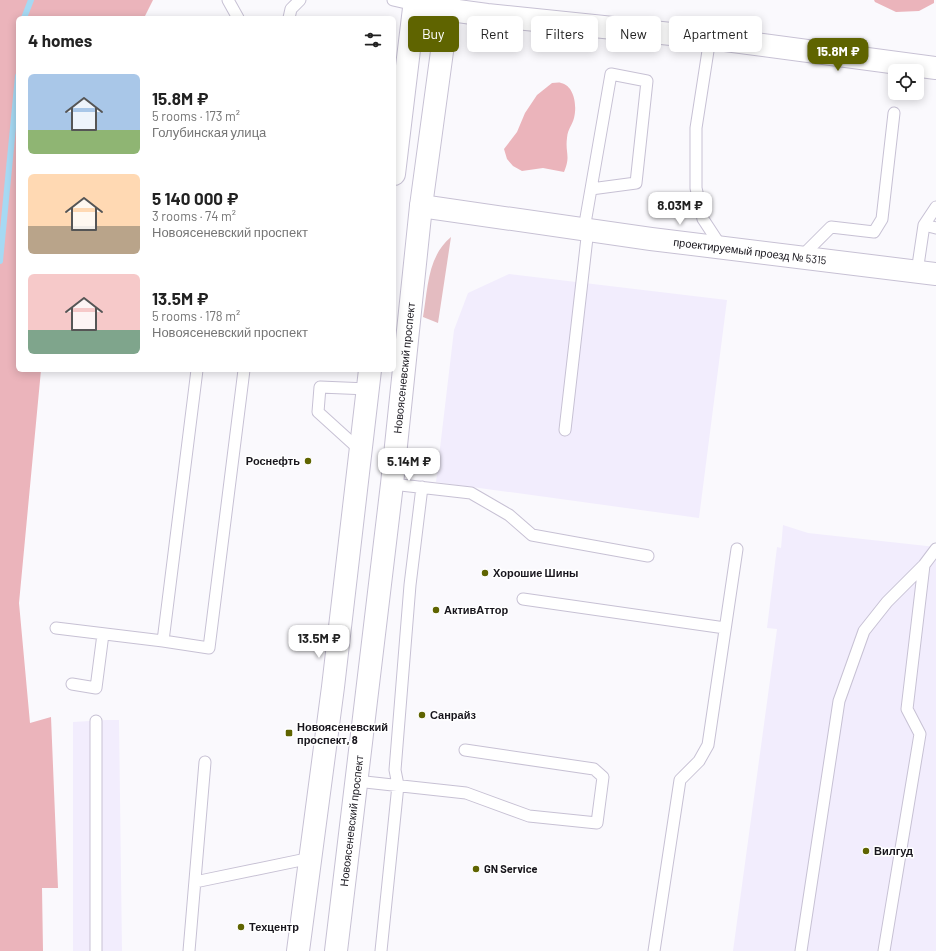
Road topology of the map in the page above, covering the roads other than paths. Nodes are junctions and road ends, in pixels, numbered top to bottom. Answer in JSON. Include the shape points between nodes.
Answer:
{"nodes":[{"id":1,"x":227,"y":0,"type":"edge"},
{"id":2,"x":393,"y":0,"type":"edge"},
{"id":3,"x":296,"y":1,"type":"edge"},
{"id":4,"x":415,"y":3,"type":"edge"},
{"id":5,"x":448,"y":5,"type":"edge"},
{"id":6,"x":237,"y":16,"type":"edge"},
{"id":7,"x":289,"y":16,"type":"edge"},
{"id":8,"x":669,"y":34,"type":"edge"},
{"id":9,"x":762,"y":45,"type":"edge"},
{"id":10,"x":708,"y":52,"type":"edge"},
{"id":11,"x":936,"y":68,"type":"edge"},
{"id":12,"x":894,"y":114,"type":"dead end"},
{"id":13,"x":396,"y":158,"type":"edge"},
{"id":14,"x":591,"y":189,"type":"junction"},
{"id":15,"x":421,"y":206,"type":"junction"},
{"id":16,"x":936,"y":207,"type":"edge"},
{"id":17,"x":924,"y":225,"type":"junction"},
{"id":18,"x":936,"y":228,"type":"edge"},
{"id":19,"x":586,"y":229,"type":"junction"},
{"id":20,"x":722,"y":248,"type":"junction"},
{"id":21,"x":801,"y":258,"type":"junction"},
{"id":22,"x":927,"y":273,"type":"edge"},
{"id":23,"x":197,"y":372,"type":"edge"},
{"id":24,"x":244,"y":372,"type":"edge"},
{"id":25,"x":369,"y":380,"type":"edge"},
{"id":26,"x":565,"y":430,"type":"dead end"},
{"id":27,"x":360,"y":451,"type":"junction"},
{"id":28,"x":392,"y":484,"type":"junction"},
{"id":29,"x":422,"y":487,"type":"junction"},
{"id":30,"x":936,"y":549,"type":"edge"},
{"id":31,"x":737,"y":550,"type":"dead end"},
{"id":32,"x":648,"y":556,"type":"dead end"},
{"id":33,"x":924,"y":565,"type":"junction"},
{"id":34,"x":523,"y":599,"type":"dead end"},
{"id":35,"x":56,"y":628,"type":"dead end"},
{"id":36,"x":725,"y":628,"type":"junction"},
{"id":37,"x":102,"y":634,"type":"junction"},
{"id":38,"x":163,"y":641,"type":"junction"},
{"id":39,"x":72,"y":684,"type":"dead end"},
{"id":40,"x":96,"y":721,"type":"dead end"},
{"id":41,"x":465,"y":750,"type":"dead end"},
{"id":42,"x":205,"y":762,"type":"dead end"},
{"id":43,"x":356,"y":781,"type":"junction"},
{"id":44,"x":398,"y":785,"type":"junction"},
{"id":45,"x":310,"y":858,"type":"junction"},
{"id":46,"x":195,"y":882,"type":"junction"},
{"id":47,"x":96,"y":951,"type":"edge"},
{"id":48,"x":189,"y":951,"type":"edge"},
{"id":49,"x":298,"y":951,"type":"edge"},
{"id":50,"x":336,"y":951,"type":"edge"},
{"id":51,"x":381,"y":951,"type":"edge"},
{"id":52,"x":654,"y":951,"type":"edge"},
{"id":53,"x":801,"y":951,"type":"edge"},
{"id":54,"x":884,"y":951,"type":"edge"}],
"edges":[{"from":1,"to":6,"type":"lane"},
{"from":2,"to":4,"type":"lane"},
{"from":3,"to":7,"type":"lane","via":[[290,8]]},
{"from":4,"to":5,"type":"main road"},
{"from":4,"to":13,"type":"main road"},
{"from":5,"to":8,"type":"main road","via":[[487,15]]},
{"from":5,"to":15,"type":"main road","name":"Новоясеневский проспект"},
{"from":9,"to":11,"type":"main road"},
{"from":10,"to":20,"type":"lane","via":[[696,128],[696,188],[703,219]]},
{"from":12,"to":21,"type":"lane","via":[[882,219],[874,232],[831,227]]},
{"from":14,"to":14,"type":"lane","via":[[611,74],[647,81],[636,183]]},
{"from":14,"to":19,"type":"lane"},
{"from":15,"to":19,"type":"main road","name":"проектируемый проезд № 5315"},
{"from":15,"to":28,"type":"main road","name":"Новоясеневский проспект"},
{"from":16,"to":17,"type":"lane"},
{"from":17,"to":18,"type":"lane"},
{"from":17,"to":22,"type":"lane"},
{"from":19,"to":20,"type":"main road","name":"проектируемый проезд № 5315"},
{"from":19,"to":26,"type":"lane"},
{"from":20,"to":21,"type":"main road","name":"проектируемый проезд № 5315"},
{"from":21,"to":22,"type":"main road","name":"проектируемый проезд № 5315"},
{"from":23,"to":38,"type":"lane"},
{"from":24,"to":38,"type":"lane","via":[[209,648]]},
{"from":25,"to":27,"type":"main road"},
{"from":25,"to":27,"type":"lane","via":[[320,387],[318,412]]},
{"from":27,"to":45,"type":"main road"},
{"from":28,"to":29,"type":"lane"},
{"from":28,"to":43,"type":"main road","name":"Новоясеневский проспект"},
{"from":29,"to":32,"type":"lane","via":[[471,492],[509,515],[532,535]]},
{"from":29,"to":44,"type":"lane","via":[[407,616],[395,770]]},
{"from":30,"to":33,"type":"lane"},
{"from":31,"to":36,"type":"lane"},
{"from":33,"to":53,"type":"lane","via":[[887,602],[864,631],[839,701]]},
{"from":33,"to":54,"type":"lane","via":[[907,709],[920,734]]},
{"from":34,"to":36,"type":"lane"},
{"from":35,"to":37,"type":"lane"},
{"from":36,"to":52,"type":"lane","via":[[708,745],[699,761],[680,780]]},
{"from":37,"to":38,"type":"lane"},
{"from":37,"to":39,"type":"lane","via":[[96,688]]},
{"from":40,"to":47,"type":"lane"},
{"from":41,"to":44,"type":"lane","via":[[594,769],[603,778],[597,823],[529,816],[466,793]]},
{"from":42,"to":46,"type":"lane"},
{"from":43,"to":44,"type":"lane"},
{"from":43,"to":50,"type":"main road","name":"Новоясеневский проспект"},
{"from":44,"to":51,"type":"lane"},
{"from":45,"to":46,"type":"lane"},
{"from":45,"to":49,"type":"main road"},
{"from":46,"to":48,"type":"lane"}]}
